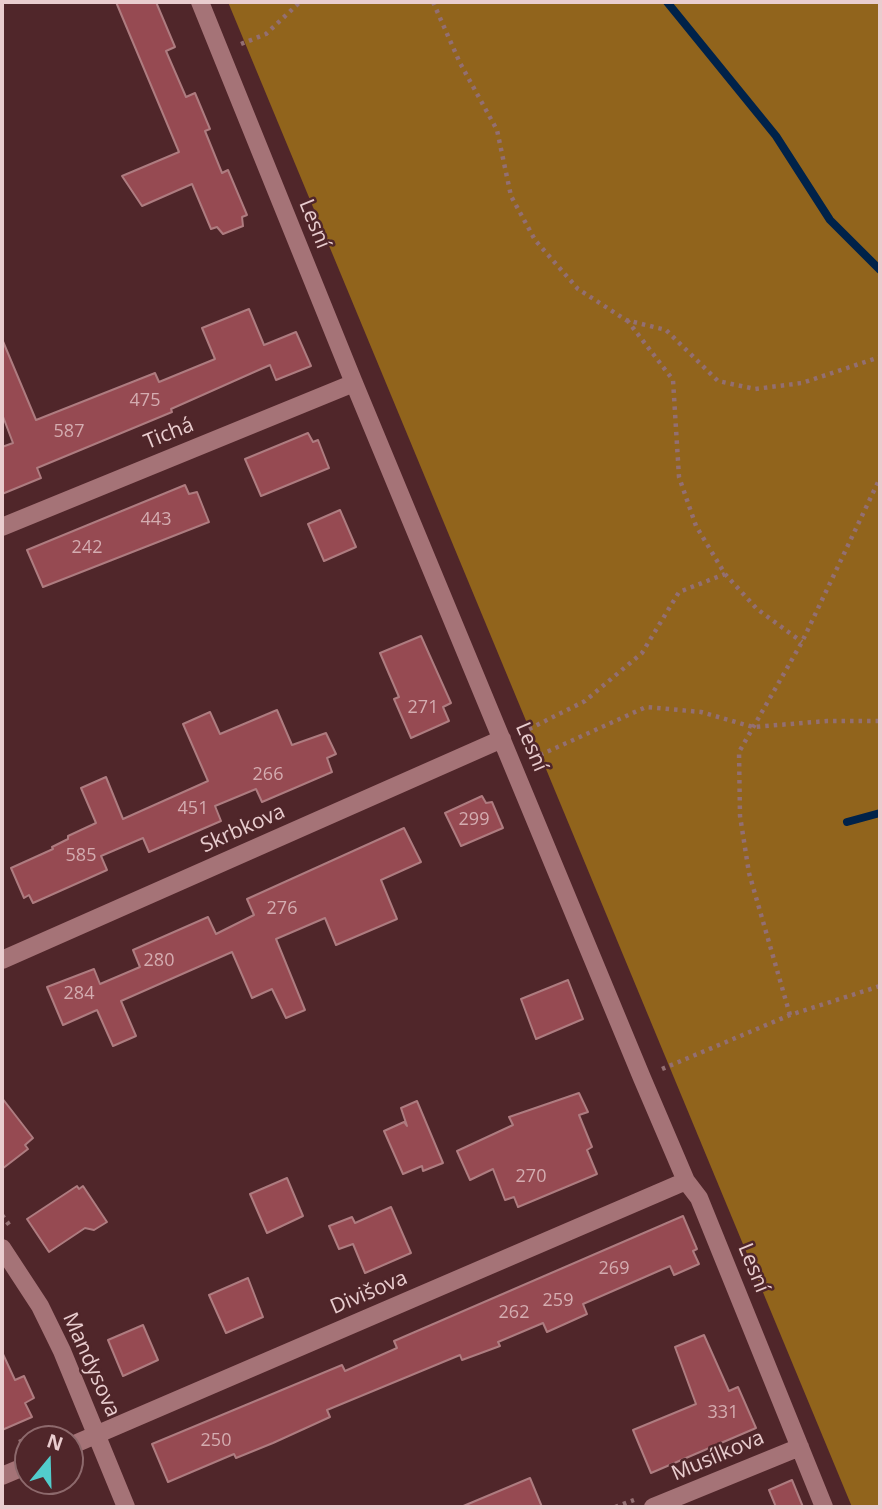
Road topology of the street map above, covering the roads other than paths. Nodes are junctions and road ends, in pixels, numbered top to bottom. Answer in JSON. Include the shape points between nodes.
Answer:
{"nodes":[{"id":1,"x":200,"y":2,"type":"edge"},
{"id":2,"x":354,"y":383,"type":"junction"},
{"id":3,"x":2,"y":527,"type":"edge"},
{"id":4,"x":502,"y":739,"type":"junction"},
{"id":5,"x":2,"y":960,"type":"edge"},
{"id":6,"x":686,"y":1181,"type":"junction"},
{"id":7,"x":2,"y":1248,"type":"edge"},
{"id":8,"x":97,"y":1435,"type":"junction"},
{"id":9,"x":84,"y":1440,"type":"edge"},
{"id":10,"x":800,"y":1447,"type":"junction"},
{"id":11,"x":126,"y":1507,"type":"edge"},
{"id":12,"x":653,"y":1507,"type":"edge"},
{"id":13,"x":824,"y":1507,"type":"edge"}],
"edges":[{"from":1,"to":2,"type":"street","name":"Lesní"},
{"from":2,"to":3,"type":"street","name":"Tichá"},
{"from":2,"to":4,"type":"street","name":"Lesní"},
{"from":4,"to":5,"type":"street","name":"Skrbkova"},
{"from":4,"to":6,"type":"street","name":"Lesní"},
{"from":6,"to":8,"type":"street","name":"Divišova"},
{"from":6,"to":10,"type":"street","name":"Lesní","via":[[699,1198]]},
{"from":7,"to":8,"type":"street","name":"Mandysova","via":[[40,1307]]},
{"from":8,"to":9,"type":"street","name":"Divišova"},
{"from":8,"to":11,"type":"street","name":"Mandysova"},
{"from":10,"to":12,"type":"street","name":"Musílkova"},
{"from":10,"to":13,"type":"street","name":"Lesní"}]}
